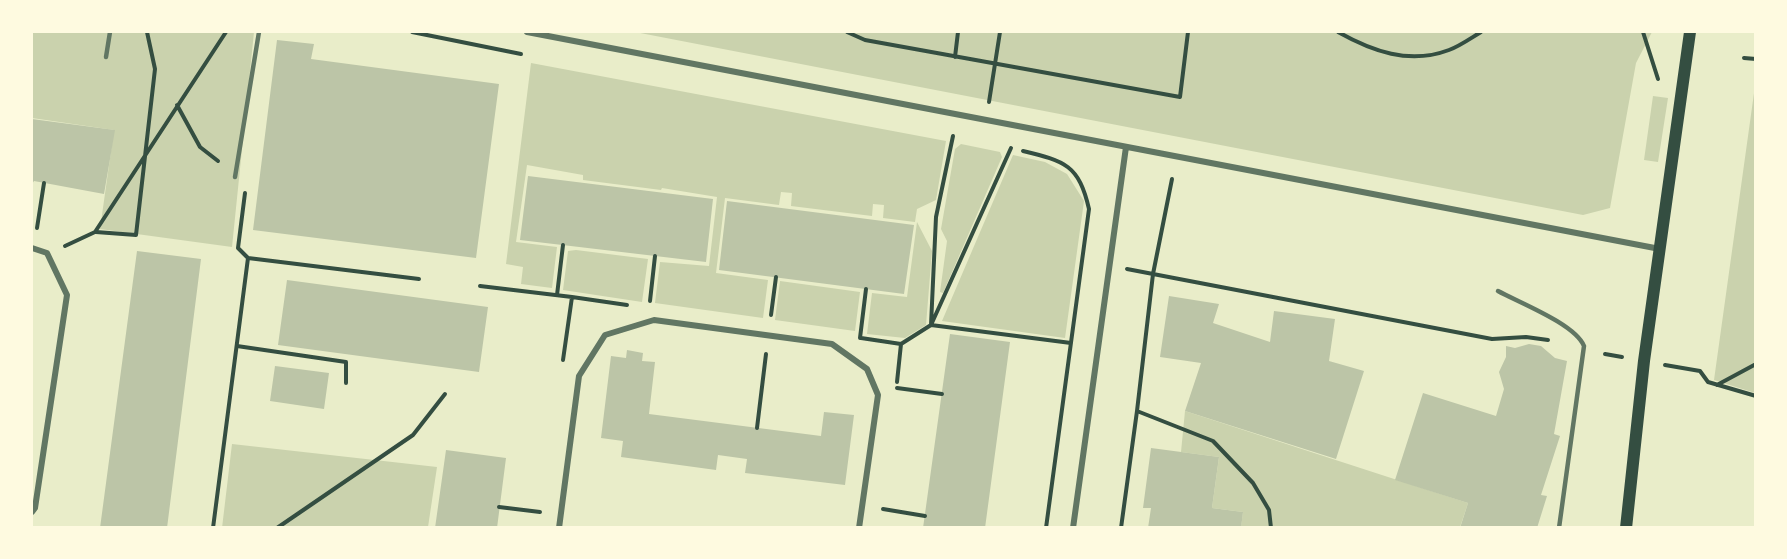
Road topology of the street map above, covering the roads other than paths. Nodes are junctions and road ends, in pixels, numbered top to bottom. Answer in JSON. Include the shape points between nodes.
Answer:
{"nodes":[{"id":1,"x":110,"y":32,"type":"edge"},
{"id":2,"x":259,"y":32,"type":"edge"},
{"id":3,"x":526,"y":32,"type":"edge"},
{"id":4,"x":1690,"y":32,"type":"edge"},
{"id":5,"x":106,"y":57,"type":"dead end"},
{"id":6,"x":1126,"y":147,"type":"junction"},
{"id":7,"x":235,"y":177,"type":"dead end"},
{"id":8,"x":32,"y":248,"type":"edge"},
{"id":9,"x":1660,"y":249,"type":"junction"},
{"id":10,"x":1498,"y":291,"type":"dead end"},
{"id":11,"x":32,"y":512,"type":"edge"},
{"id":12,"x":559,"y":528,"type":"edge"},
{"id":13,"x":859,"y":528,"type":"edge"},
{"id":14,"x":1073,"y":528,"type":"edge"},
{"id":15,"x":1559,"y":528,"type":"edge"},
{"id":16,"x":1626,"y":528,"type":"edge"}],
"edges":[{"from":1,"to":5,"type":"lane"},
{"from":2,"to":7,"type":"lane"},
{"from":3,"to":6,"type":"street"},
{"from":4,"to":9,"type":"main road"},
{"from":6,"to":9,"type":"street"},
{"from":6,"to":14,"type":"street"},
{"from":8,"to":11,"type":"street","via":[[47,253],[67,296]]},
{"from":9,"to":16,"type":"main road"},
{"from":10,"to":15,"type":"lane","via":[[1580,336],[1584,346]]},
{"from":12,"to":13,"type":"street","via":[[579,376],[605,335],[654,320],[832,344],[867,369],[878,395]]}]}
